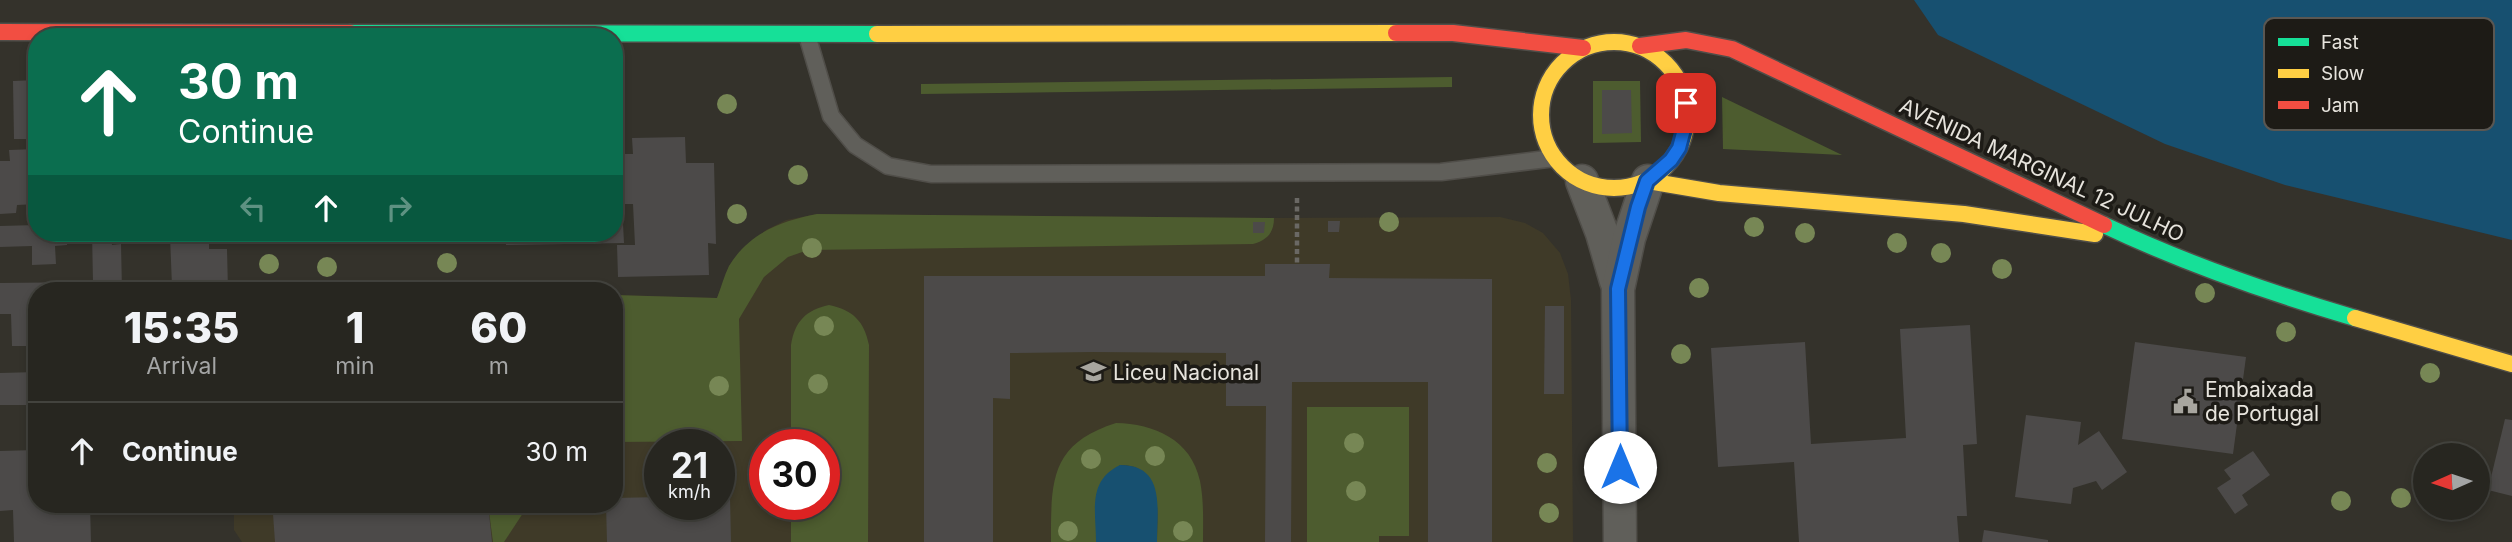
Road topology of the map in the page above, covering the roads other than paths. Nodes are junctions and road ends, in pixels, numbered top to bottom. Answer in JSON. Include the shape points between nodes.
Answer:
{"nodes":[{"id":1,"x":0,"y":32,"type":"edge"},
{"id":2,"x":28,"y":32,"type":"edge"},
{"id":3,"x":623,"y":32,"type":"edge"},
{"id":4,"x":806,"y":32,"type":"junction"},
{"id":5,"x":1640,"y":46,"type":"junction"},
{"id":6,"x":1583,"y":48,"type":"junction"},
{"id":7,"x":1555,"y":158,"type":"junction"},
{"id":8,"x":1582,"y":181,"type":"junction"},
{"id":9,"x":1647,"y":181,"type":"junction"},
{"id":10,"x":2135,"y":240,"type":"junction"},
{"id":11,"x":1618,"y":289,"type":"junction"},
{"id":12,"x":2512,"y":364,"type":"edge"},
{"id":13,"x":1620,"y":542,"type":"edge"}],
"edges":[{"from":1,"to":2,"type":"street"},
{"from":3,"to":4,"type":"street"},
{"from":4,"to":6,"type":"street","via":[[1452,33]]},
{"from":4,"to":7,"type":"lane","via":[[831,116],[855,145],[888,166],[931,174],[1441,172]]},
{"from":5,"to":6,"type":"street","via":[[1621,41]]},
{"from":5,"to":9,"type":"street","via":[[1665,62],[1682,88],[1687,118],[1679,148]]},
{"from":5,"to":10,"type":"street","name":"AVENIDA MARGINAL 12 JULHO","via":[[1686,40],[1732,49]]},
{"from":6,"to":7,"type":"street","via":[[1552,74],[1544,93],[1544,139]]},
{"from":7,"to":8,"type":"street"},
{"from":8,"to":9,"type":"street","via":[[1614,188]]},
{"from":8,"to":11,"type":"street"},
{"from":9,"to":10,"type":"street","via":[[1718,193],[1964,214]]},
{"from":9,"to":11,"type":"street"},
{"from":10,"to":12,"type":"street","name":"AVENIDA MARGINAL 12 JULHO","via":[[2297,301]]},
{"from":11,"to":13,"type":"street"}]}
